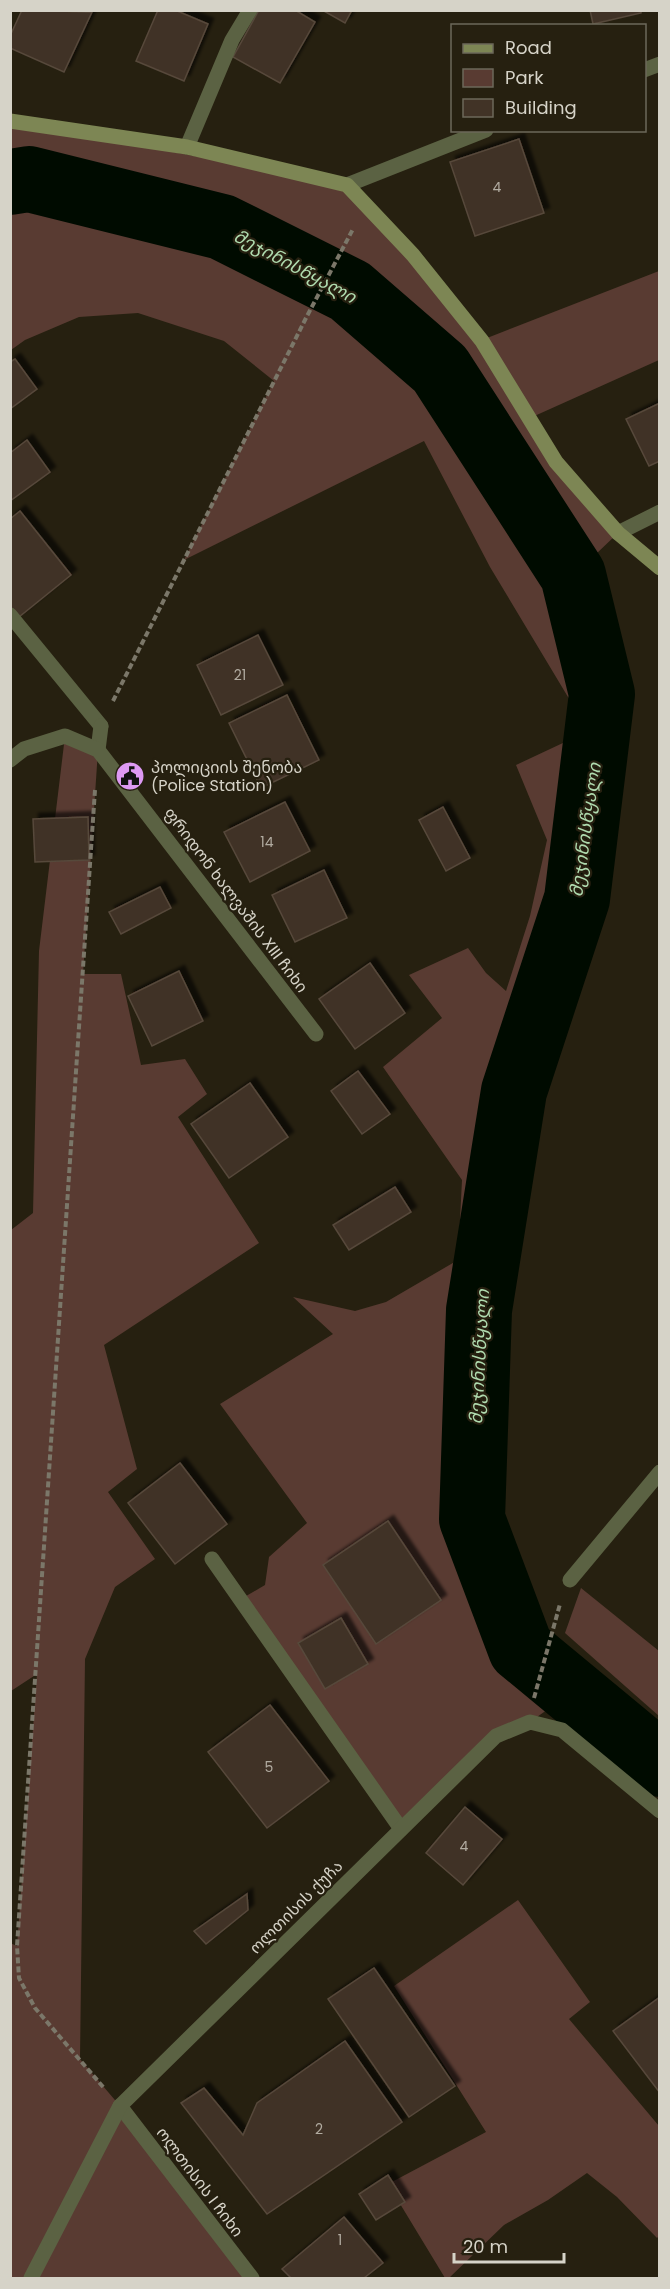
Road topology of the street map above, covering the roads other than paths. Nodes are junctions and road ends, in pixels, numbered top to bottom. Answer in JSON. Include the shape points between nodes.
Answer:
{"nodes":[{"id":1,"x":250,"y":10,"type":"edge"},
{"id":2,"x":660,"y":64,"type":"edge"},
{"id":3,"x":646,"y":70,"type":"edge"},
{"id":4,"x":10,"y":121,"type":"edge"},
{"id":5,"x":481,"y":132,"type":"edge"},
{"id":6,"x":187,"y":147,"type":"junction"},
{"id":7,"x":346,"y":184,"type":"junction"},
{"id":8,"x":660,"y":512,"type":"edge"},
{"id":9,"x":618,"y":533,"type":"junction"},
{"id":10,"x":660,"y":568,"type":"edge"},
{"id":11,"x":10,"y":615,"type":"edge"},
{"id":12,"x":98,"y":750,"type":"junction"},
{"id":13,"x":10,"y":760,"type":"edge"},
{"id":14,"x":316,"y":1034,"type":"dead end"},
{"id":15,"x":660,"y":1472,"type":"edge"},
{"id":16,"x":212,"y":1559,"type":"dead end"},
{"id":17,"x":570,"y":1580,"type":"dead end"},
{"id":18,"x":660,"y":1812,"type":"edge"},
{"id":19,"x":401,"y":1829,"type":"junction"},
{"id":20,"x":120,"y":2106,"type":"junction"},
{"id":21,"x":31,"y":2278,"type":"edge"},
{"id":22,"x":252,"y":2278,"type":"edge"}],
"edges":[{"from":1,"to":6,"type":"street","via":[[232,40]]},
{"from":2,"to":3,"type":"street"},
{"from":4,"to":6,"type":"street"},
{"from":5,"to":7,"type":"street"},
{"from":6,"to":7,"type":"street"},
{"from":7,"to":9,"type":"street","via":[[413,255],[482,340],[556,462]]},
{"from":8,"to":9,"type":"street"},
{"from":9,"to":10,"type":"street"},
{"from":11,"to":12,"type":"street","via":[[100,726]]},
{"from":12,"to":13,"type":"street","name":"ფრიდონ ხალვაშის XIII ჩიხი","via":[[65,736],[24,749]]},
{"from":12,"to":14,"type":"street","name":"ფრიდონ ხალვაშის XIII ჩიხი"},
{"from":15,"to":17,"type":"street"},
{"from":16,"to":19,"type":"street"},
{"from":18,"to":19,"type":"street","name":"ოლთისის ქუჩა","via":[[562,1730],[530,1722],[496,1736]]},
{"from":19,"to":20,"type":"street","name":"ოლთისის ქუჩა"},
{"from":20,"to":21,"type":"street","name":"ოლთისის ქუჩა"},
{"from":20,"to":22,"type":"street","name":"ოლთისის I ჩიხი"}]}
